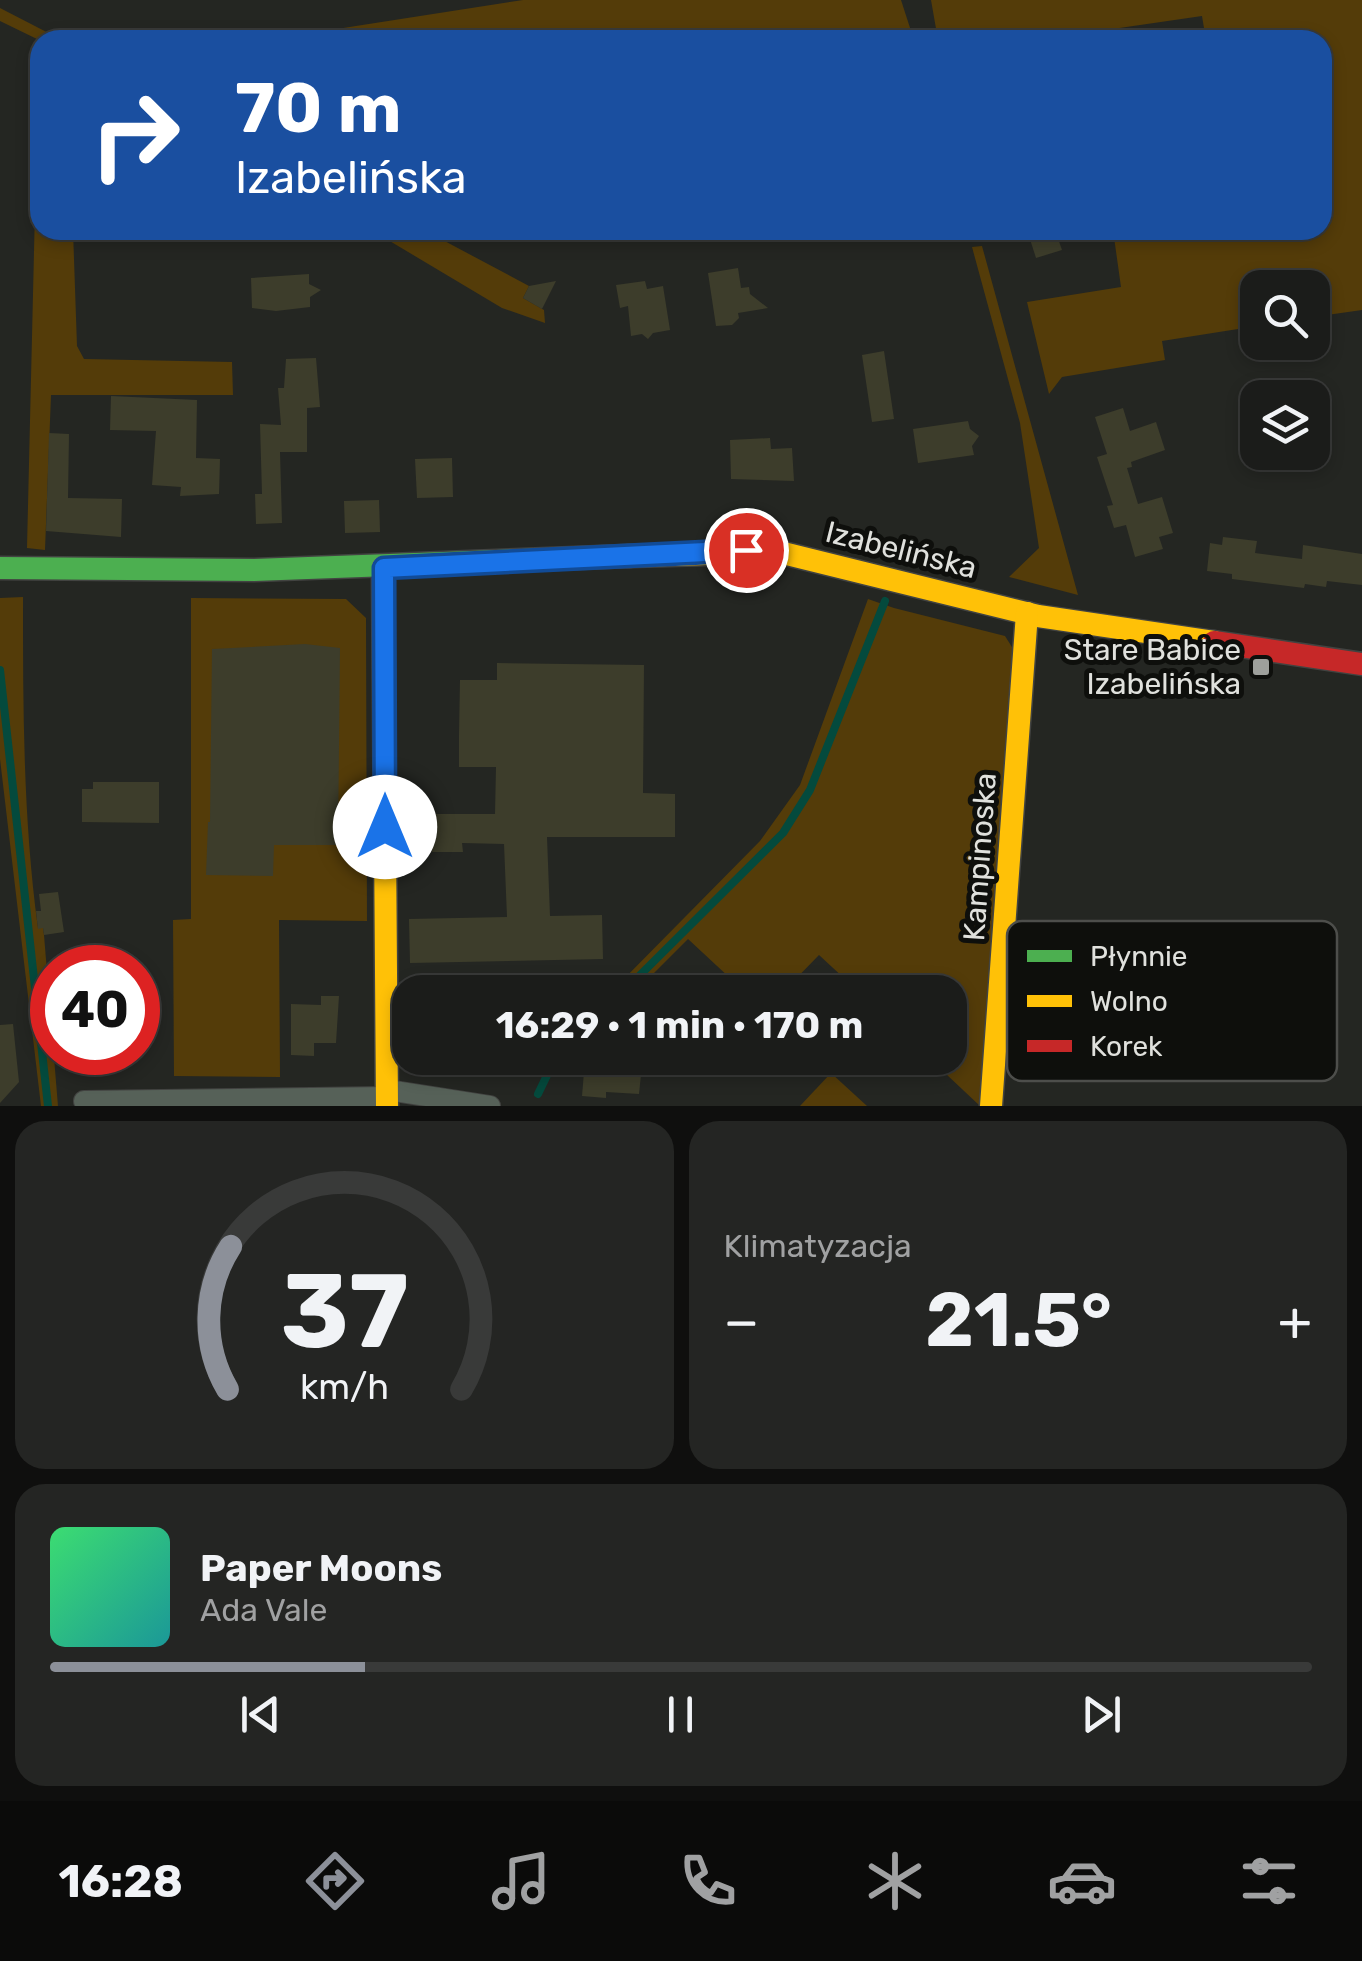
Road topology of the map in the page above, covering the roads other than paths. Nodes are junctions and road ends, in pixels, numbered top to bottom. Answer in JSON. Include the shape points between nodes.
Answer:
{"nodes":[{"id":1,"x":0,"y":568,"type":"edge"},
{"id":2,"x":384,"y":568,"type":"junction"},
{"id":3,"x":1027,"y":613,"type":"junction"},
{"id":4,"x":1362,"y":664,"type":"edge"},
{"id":5,"x":387,"y":1098,"type":"edge"},
{"id":6,"x":84,"y":1101,"type":"dead end"},
{"id":7,"x":490,"y":1106,"type":"edge"},
{"id":8,"x":991,"y":1106,"type":"edge"}],
"edges":[{"from":1,"to":2,"type":"street","name":"Izabelińska"},
{"from":2,"to":3,"type":"street","name":"Izabelińska","via":[[779,552]]},
{"from":2,"to":5,"type":"street"},
{"from":3,"to":4,"type":"street","name":"Izabelińska"},
{"from":3,"to":8,"type":"street","name":"Kampinoska"},
{"from":5,"to":6,"type":"street"},
{"from":5,"to":7,"type":"street"}]}
